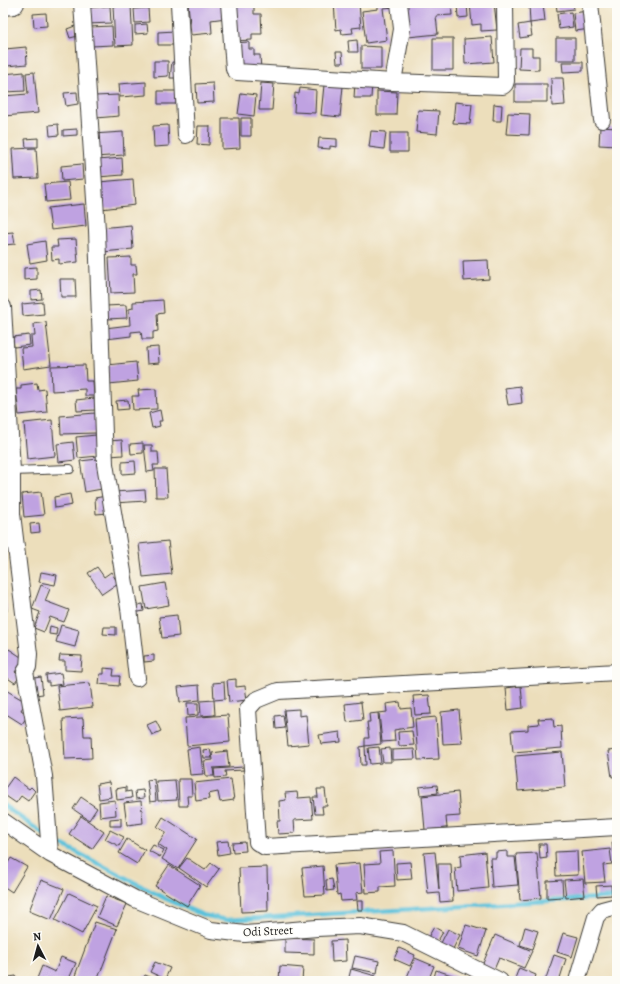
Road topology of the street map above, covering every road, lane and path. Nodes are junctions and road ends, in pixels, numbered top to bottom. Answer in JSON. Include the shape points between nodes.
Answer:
{"nodes":[{"id":1,"x":13,"y":3,"type":"edge"},
{"id":2,"x":82,"y":3,"type":"edge"},
{"id":3,"x":179,"y":3,"type":"edge"},
{"id":4,"x":229,"y":3,"type":"edge"},
{"id":5,"x":399,"y":3,"type":"edge"},
{"id":6,"x":505,"y":3,"type":"edge"},
{"id":7,"x":590,"y":3,"type":"edge"},
{"id":8,"x":3,"y":4,"type":"edge"},
{"id":9,"x":394,"y":82,"type":"junction"},
{"id":10,"x":602,"y":120,"type":"dead end"},
{"id":11,"x":186,"y":135,"type":"dead end"},
{"id":12,"x":3,"y":307,"type":"edge"},
{"id":13,"x":70,"y":469,"type":"dead end"},
{"id":14,"x":12,"y":471,"type":"junction"},
{"id":15,"x":617,"y":672,"type":"edge"},
{"id":16,"x":137,"y":678,"type":"dead end"},
{"id":17,"x":5,"y":827,"type":"edge"},
{"id":18,"x":617,"y":827,"type":"edge"},
{"id":19,"x":50,"y":854,"type":"junction"},
{"id":20,"x":617,"y":906,"type":"edge"},
{"id":21,"x":500,"y":981,"type":"edge"},
{"id":22,"x":577,"y":981,"type":"edge"}],
"edges":[{"from":1,"to":8,"type":"street"},
{"from":2,"to":16,"type":"street","via":[[97,230],[105,464],[129,608]]},
{"from":3,"to":11,"type":"street"},
{"from":4,"to":9,"type":"street","via":[[234,69],[237,72]]},
{"from":5,"to":9,"type":"street","via":[[402,29]]},
{"from":6,"to":9,"type":"street","via":[[503,86]]},
{"from":7,"to":10,"type":"street"},
{"from":12,"to":14,"type":"street"},
{"from":13,"to":14,"type":"lane"},
{"from":14,"to":19,"type":"street","via":[[12,514],[29,654],[25,672],[44,776]]},
{"from":15,"to":18,"type":"street","via":[[278,691],[256,700],[248,709],[257,842],[265,847]]},
{"from":17,"to":19,"type":"street","name":"Odi Street"},
{"from":19,"to":21,"type":"street","name":"Odi Street","via":[[135,899],[211,930],[245,934],[360,926],[403,933]]},
{"from":20,"to":22,"type":"street","via":[[602,910],[596,916]]}]}
